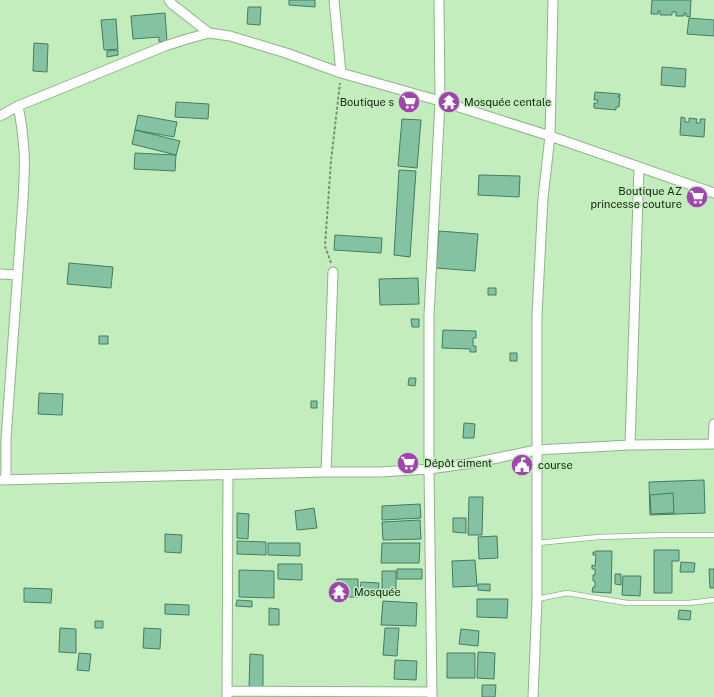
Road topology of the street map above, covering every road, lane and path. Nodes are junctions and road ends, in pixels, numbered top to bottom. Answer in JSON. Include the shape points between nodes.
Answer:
{"nodes":[{"id":1,"x":169,"y":0,"type":"edge"},
{"id":2,"x":334,"y":0,"type":"edge"},
{"id":3,"x":439,"y":0,"type":"edge"},
{"id":4,"x":553,"y":0,"type":"edge"},
{"id":5,"x":209,"y":33,"type":"junction"},
{"id":6,"x":341,"y":73,"type":"junction"},
{"id":7,"x":440,"y":101,"type":"junction"},
{"id":8,"x":18,"y":106,"type":"junction"},
{"id":9,"x":0,"y":116,"type":"edge"},
{"id":10,"x":550,"y":136,"type":"junction"},
{"id":11,"x":639,"y":168,"type":"junction"},
{"id":12,"x":714,"y":193,"type":"edge"},
{"id":13,"x":333,"y":272,"type":"joint"},
{"id":14,"x":0,"y":274,"type":"edge"},
{"id":15,"x":18,"y":275,"type":"junction"},
{"id":16,"x":714,"y":424,"type":"edge"},
{"id":17,"x":714,"y":444,"type":"edge"},
{"id":18,"x":630,"y":445,"type":"junction"},
{"id":19,"x":536,"y":450,"type":"junction"},
{"id":20,"x":429,"y":469,"type":"junction"},
{"id":21,"x":326,"y":472,"type":"junction"},
{"id":22,"x":228,"y":475,"type":"junction"},
{"id":23,"x":3,"y":480,"type":"edge"},
{"id":24,"x":714,"y":535,"type":"edge"},
{"id":25,"x":537,"y":543,"type":"junction"},
{"id":26,"x":537,"y":599,"type":"junction"},
{"id":27,"x":714,"y":600,"type":"edge"},
{"id":28,"x":227,"y":694,"type":"edge"},
{"id":29,"x":432,"y":694,"type":"edge"},
{"id":30,"x":533,"y":697,"type":"edge"}],
"edges":[{"from":1,"to":5,"type":"street"},
{"from":2,"to":6,"type":"street"},
{"from":3,"to":7,"type":"street"},
{"from":4,"to":10,"type":"street"},
{"from":5,"to":6,"type":"street","via":[[230,36]]},
{"from":5,"to":8,"type":"street","via":[[164,46]]},
{"from":6,"to":7,"type":"street"},
{"from":6,"to":13,"type":"path","via":[[325,246]]},
{"from":7,"to":10,"type":"street"},
{"from":7,"to":20,"type":"street","via":[[429,316]]},
{"from":8,"to":9,"type":"street"},
{"from":8,"to":15,"type":"street","via":[[24,170]]},
{"from":10,"to":11,"type":"street"},
{"from":10,"to":19,"type":"street","via":[[543,198],[537,315]]},
{"from":11,"to":12,"type":"street"},
{"from":11,"to":18,"type":"street"},
{"from":13,"to":21,"type":"street"},
{"from":14,"to":15,"type":"street"},
{"from":15,"to":23,"type":"street"},
{"from":16,"to":17,"type":"street"},
{"from":17,"to":18,"type":"street"},
{"from":18,"to":19,"type":"street"},
{"from":19,"to":20,"type":"street"},
{"from":19,"to":25,"type":"street"},
{"from":20,"to":21,"type":"street"},
{"from":20,"to":29,"type":"street"},
{"from":21,"to":22,"type":"street"},
{"from":22,"to":23,"type":"street"},
{"from":22,"to":28,"type":"street"},
{"from":24,"to":25,"type":"lane","via":[[599,537]]},
{"from":25,"to":26,"type":"street"},
{"from":26,"to":27,"type":"lane","via":[[567,593],[627,603],[689,603]]},
{"from":26,"to":30,"type":"street"},
{"from":28,"to":29,"type":"street"}]}
